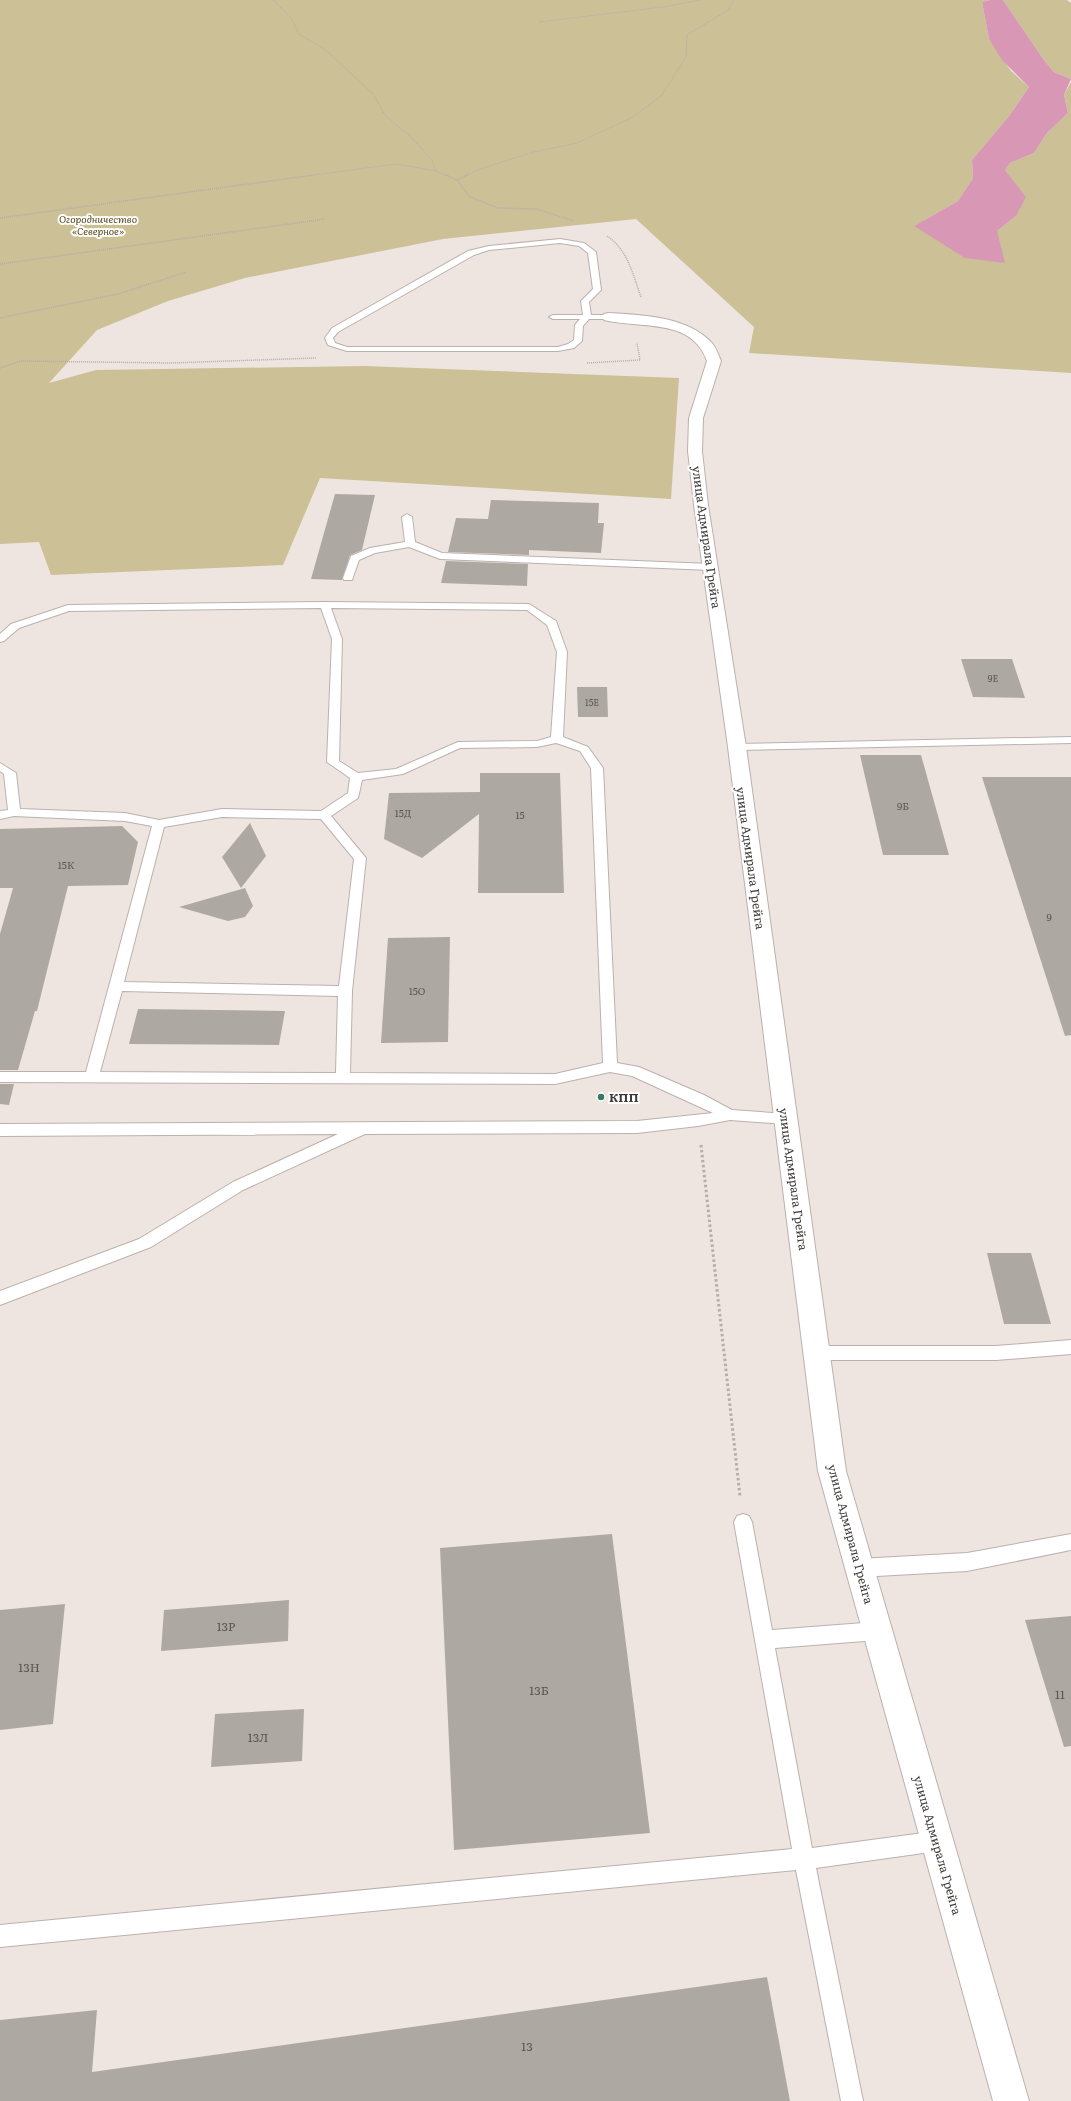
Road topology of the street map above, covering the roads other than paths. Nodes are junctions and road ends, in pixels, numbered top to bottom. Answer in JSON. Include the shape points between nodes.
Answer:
{"nodes":[{"id":1,"x":553,"y":317,"type":"dead end"},
{"id":2,"x":587,"y":317,"type":"junction"},
{"id":3,"x":608,"y":317,"type":"joint"},
{"id":4,"x":407,"y":517,"type":"dead end"},
{"id":5,"x":410,"y":544,"type":"junction"},
{"id":6,"x":711,"y":566,"type":"junction"},
{"id":7,"x":348,"y":578,"type":"dead end"},
{"id":8,"x":325,"y":605,"type":"junction"},
{"id":9,"x":0,"y":639,"type":"edge"},
{"id":10,"x":557,"y":739,"type":"junction"},
{"id":11,"x":1071,"y":740,"type":"edge"},
{"id":12,"x":736,"y":747,"type":"junction"},
{"id":13,"x":0,"y":766,"type":"edge"},
{"id":14,"x":356,"y":777,"type":"junction"},
{"id":15,"x":14,"y":812,"type":"junction"},
{"id":16,"x":0,"y":815,"type":"edge"},
{"id":17,"x":324,"y":815,"type":"junction"},
{"id":18,"x":158,"y":824,"type":"junction"},
{"id":19,"x":115,"y":986,"type":"junction"},
{"id":20,"x":345,"y":991,"type":"junction"},
{"id":21,"x":610,"y":1067,"type":"junction"},
{"id":22,"x":0,"y":1077,"type":"edge"},
{"id":23,"x":92,"y":1077,"type":"junction"},
{"id":24,"x":343,"y":1078,"type":"junction"},
{"id":25,"x":730,"y":1115,"type":"junction"},
{"id":26,"x":786,"y":1119,"type":"junction"},
{"id":27,"x":364,"y":1128,"type":"junction"},
{"id":28,"x":0,"y":1130,"type":"edge"},
{"id":29,"x":0,"y":1298,"type":"edge"},
{"id":30,"x":1071,"y":1347,"type":"edge"},
{"id":31,"x":817,"y":1353,"type":"junction"},
{"id":32,"x":743,"y":1522,"type":"road end"},
{"id":33,"x":1071,"y":1542,"type":"edge"},
{"id":34,"x":859,"y":1568,"type":"junction"},
{"id":35,"x":877,"y":1631,"type":"junction"},
{"id":36,"x":764,"y":1640,"type":"junction"},
{"id":37,"x":938,"y":1842,"type":"junction"},
{"id":38,"x":804,"y":1859,"type":"junction"},
{"id":39,"x":0,"y":1936,"type":"edge"},
{"id":40,"x":852,"y":2101,"type":"edge"},
{"id":41,"x":1011,"y":2101,"type":"edge"}],
"edges":[{"from":1,"to":2,"type":"lane"},
{"from":2,"to":2,"type":"lane","via":[[585,301],[597,290],[592,252],[588,247],[560,241],[489,248],[471,253],[335,330],[328,338],[332,346],[347,349],[558,348],[571,346],[578,341],[579,326]]},
{"from":2,"to":3,"type":"lane"},
{"from":3,"to":6,"type":"street","name":"улица Адмирала Грейга","via":[[650,320],[686,331],[707,344],[714,361],[696,418],[695,444]]},
{"from":4,"to":5,"type":"lane"},
{"from":5,"to":6,"type":"lane","via":[[440,556]]},
{"from":5,"to":7,"type":"lane","via":[[373,550],[355,558]]},
{"from":6,"to":12,"type":"street","name":"улица Адмирала Грейга"},
{"from":8,"to":9,"type":"lane","via":[[68,608],[15,626]]},
{"from":8,"to":10,"type":"lane","via":[[528,607],[552,623],[562,652]]},
{"from":8,"to":14,"type":"lane","via":[[337,639],[333,762]]},
{"from":10,"to":14,"type":"lane","via":[[537,744],[458,745],[399,772]]},
{"from":10,"to":21,"type":"lane","via":[[584,749],[596,768]]},
{"from":11,"to":12,"type":"lane"},
{"from":12,"to":26,"type":"street","name":"улица Адмирала Грейга"},
{"from":13,"to":15,"type":"lane","via":[[10,773]]},
{"from":14,"to":17,"type":"lane","via":[[354,795]]},
{"from":15,"to":16,"type":"lane"},
{"from":15,"to":18,"type":"lane","via":[[125,817]]},
{"from":17,"to":18,"type":"lane","via":[[222,813]]},
{"from":17,"to":20,"type":"lane","via":[[360,858]]},
{"from":18,"to":19,"type":"lane"},
{"from":19,"to":20,"type":"lane"},
{"from":19,"to":23,"type":"lane"},
{"from":20,"to":24,"type":"lane"},
{"from":21,"to":24,"type":"lane","via":[[555,1080]]},
{"from":21,"to":25,"type":"lane","via":[[634,1071],[700,1099]]},
{"from":22,"to":23,"type":"lane"},
{"from":23,"to":24,"type":"lane"},
{"from":25,"to":26,"type":"lane"},
{"from":25,"to":27,"type":"lane","via":[[637,1127]]},
{"from":26,"to":31,"type":"street","name":"улица Адмирала Грейга"},
{"from":27,"to":28,"type":"lane"},
{"from":27,"to":29,"type":"lane","via":[[238,1186],[145,1243]]},
{"from":30,"to":31,"type":"lane","via":[[996,1353]]},
{"from":31,"to":34,"type":"street","name":"улица Адмирала Грейга","via":[[832,1471]]},
{"from":32,"to":36,"type":"lane"},
{"from":33,"to":34,"type":"lane","via":[[966,1562]]},
{"from":34,"to":35,"type":"street","name":"улица Адмирала Грейга"},
{"from":35,"to":36,"type":"lane"},
{"from":35,"to":37,"type":"street","name":"улица Адмирала Грейга"},
{"from":36,"to":38,"type":"lane"},
{"from":37,"to":38,"type":"lane"},
{"from":37,"to":41,"type":"street","name":"улица Адмирала Грейга"},
{"from":38,"to":39,"type":"lane"},
{"from":38,"to":40,"type":"lane"}]}
